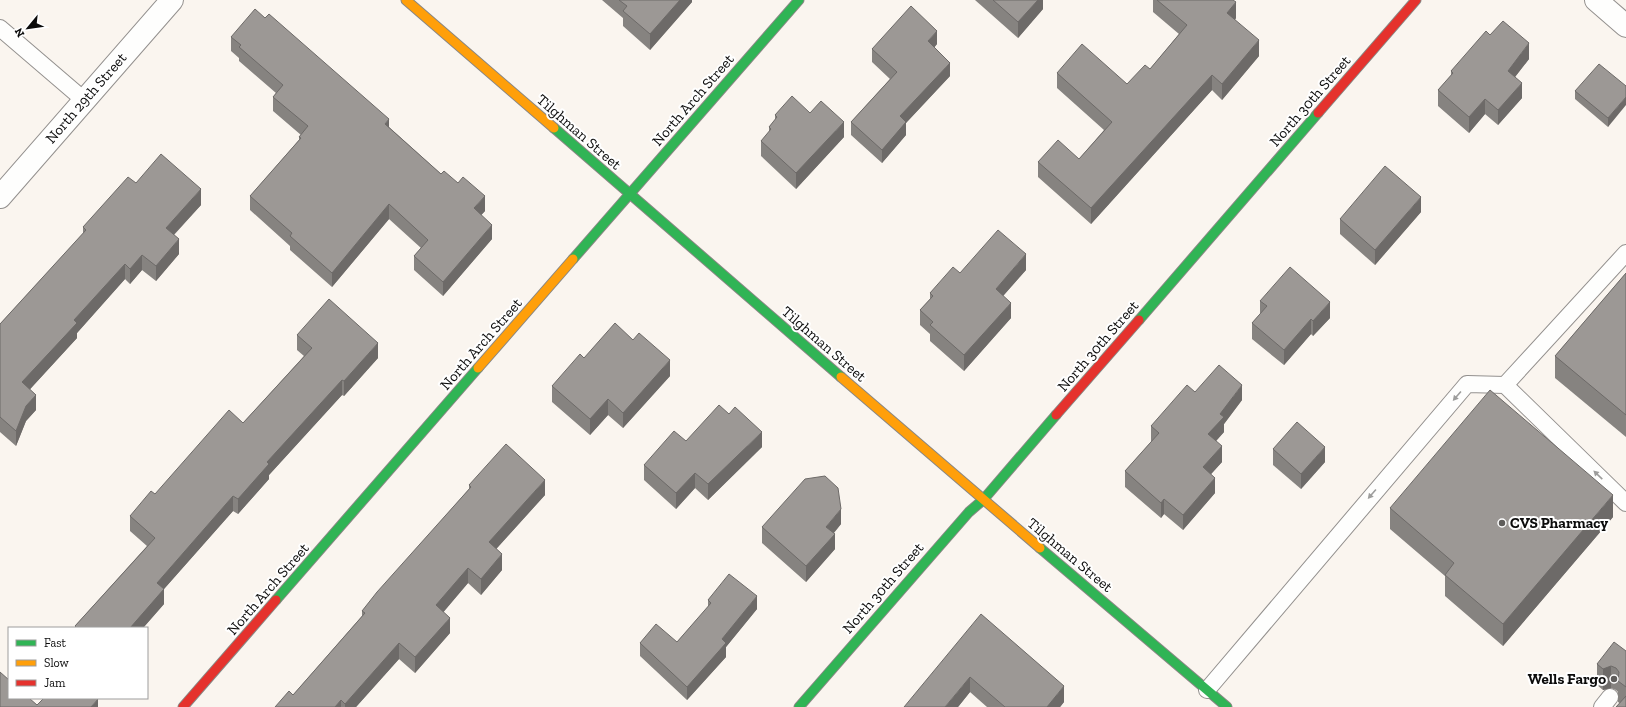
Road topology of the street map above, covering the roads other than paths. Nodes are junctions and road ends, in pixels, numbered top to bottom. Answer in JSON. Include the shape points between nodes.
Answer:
{"nodes":[{"id":1,"x":172,"y":0,"type":"edge"},
{"id":2,"x":406,"y":0,"type":"edge"},
{"id":3,"x":799,"y":0,"type":"edge"},
{"id":4,"x":1416,"y":0,"type":"edge"},
{"id":5,"x":1596,"y":0,"type":"edge"},
{"id":6,"x":1626,"y":26,"type":"edge"},
{"id":7,"x":0,"y":28,"type":"edge"},
{"id":8,"x":84,"y":100,"type":"junction"},
{"id":9,"x":630,"y":195,"type":"junction"},
{"id":10,"x":0,"y":197,"type":"edge"},
{"id":11,"x":1626,"y":253,"type":"edge"},
{"id":12,"x":1505,"y":385,"type":"junction"},
{"id":13,"x":983,"y":500,"type":"junction"},
{"id":14,"x":1626,"y":503,"type":"edge"},
{"id":15,"x":1207,"y":690,"type":"junction"},
{"id":16,"x":183,"y":707,"type":"edge"},
{"id":17,"x":798,"y":707,"type":"edge"},
{"id":18,"x":1227,"y":707,"type":"edge"}],
"edges":[{"from":1,"to":8,"type":"street","name":"North 29th Street"},
{"from":2,"to":9,"type":"street","name":"Tilghman Street"},
{"from":3,"to":9,"type":"street","name":"North Arch Street"},
{"from":4,"to":13,"type":"street","name":"North 30th Street"},
{"from":5,"to":6,"type":"street"},
{"from":7,"to":8,"type":"lane"},
{"from":8,"to":10,"type":"street","name":"North 29th Street"},
{"from":9,"to":13,"type":"street","name":"Tilghman Street"},
{"from":9,"to":16,"type":"street","name":"North Arch Street"},
{"from":11,"to":12,"type":"lane"},
{"from":14,"to":12,"type":"lane","one_way":true},
{"from":12,"to":15,"type":"lane","one_way":true,"via":[[1467,384]]},
{"from":13,"to":15,"type":"street","name":"Tilghman Street"},
{"from":13,"to":17,"type":"street","name":"North 30th Street","via":[[969,512]]},
{"from":15,"to":18,"type":"street","name":"Tilghman Street"}]}
